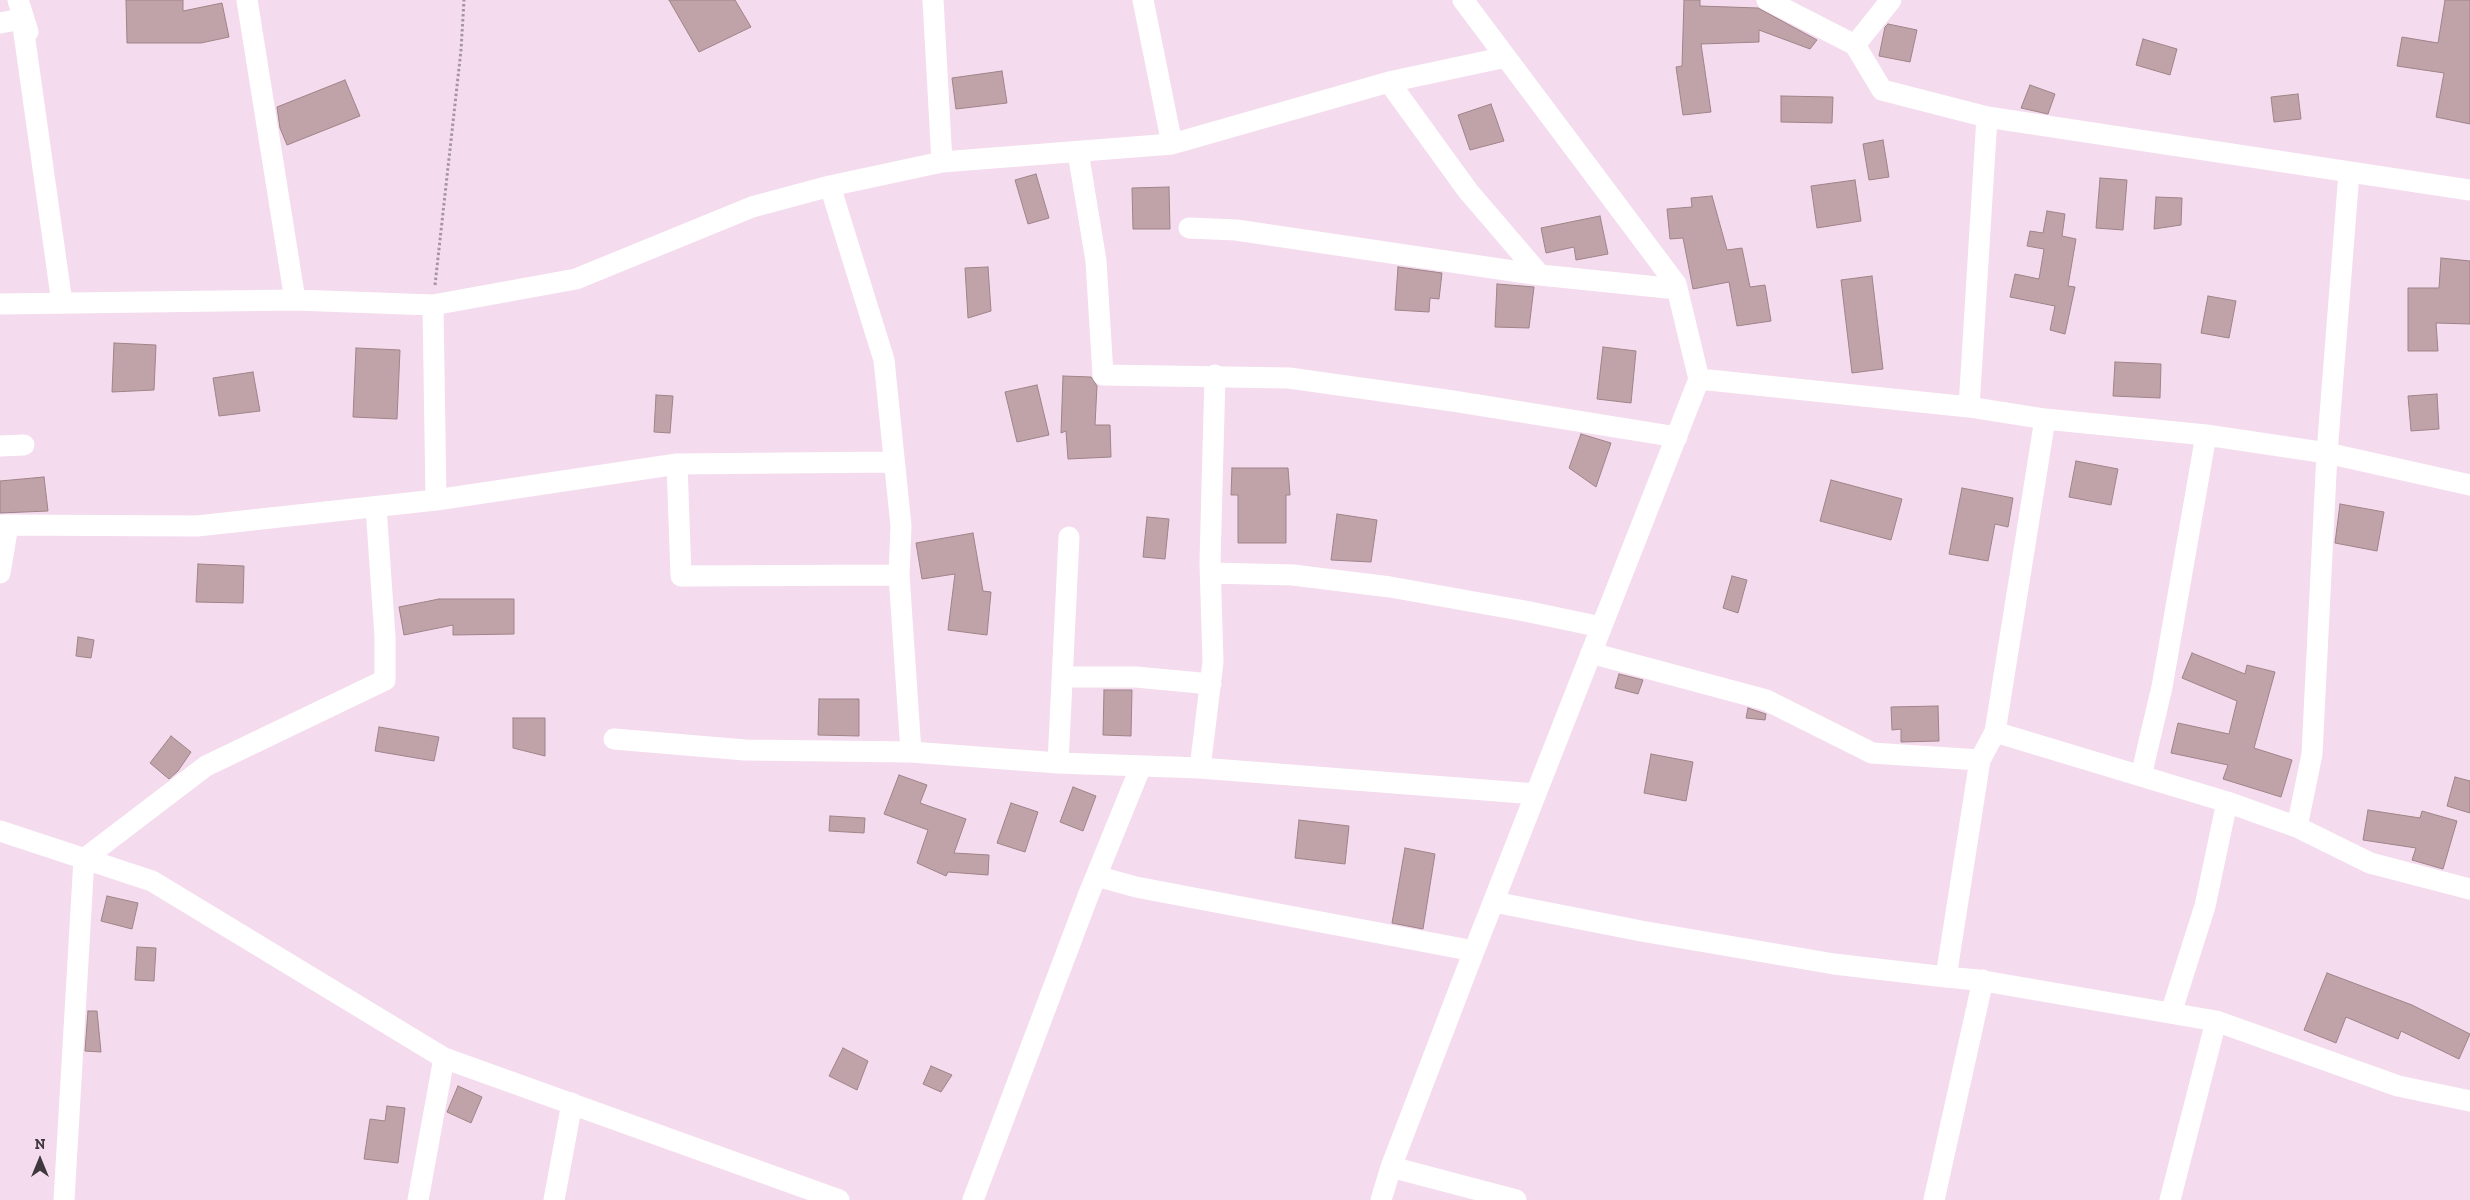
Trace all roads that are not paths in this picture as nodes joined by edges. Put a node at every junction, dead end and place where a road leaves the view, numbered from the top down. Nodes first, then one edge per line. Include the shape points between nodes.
1 (247, 0) edge
2 (933, 0) edge
3 (1143, 0) edge
4 (1463, 0) edge
5 (1767, 0) edge
6 (1891, 0) edge
7 (20, 10) edge
8 (0, 23) edge
9 (1855, 45) junction
10 (1506, 57) junction
11 (1389, 82) junction
12 (1987, 117) junction
13 (1172, 144) junction
14 (1078, 152) junction
15 (942, 162) junction
16 (2349, 173) junction
17 (830, 186) junction
18 (2470, 190) edge
19 (1189, 228) dead end
20 (1540, 275) junction
21 (1677, 289) junction
22 (295, 300) junction
23 (62, 303) junction
24 (0, 304) edge
25 (433, 305) junction
26 (1215, 376) junction
27 (1699, 379) junction
28 (1970, 407) junction
29 (2045, 419) junction
30 (2206, 435) junction
31 (1677, 436) junction
32 (24, 445) dead end
33 (0, 446) edge
34 (2328, 453) junction
35 (894, 462) junction
36 (677, 464) junction
37 (2470, 485) edge
38 (436, 500) junction
39 (376, 507) junction
40 (4, 525) edge
41 (1069, 537) dead end
42 (0, 573) edge
43 (1210, 573) junction
44 (899, 575) junction
45 (1601, 627) junction
46 (1591, 653) junction
47 (1062, 678) junction
48 (1210, 684) junction
49 (1995, 732) junction
50 (614, 738) dead end
51 (911, 752) junction
52 (1980, 760) junction
53 (1058, 763) junction
54 (1141, 766) junction
55 (1200, 768) junction
56 (2141, 776) junction
57 (1536, 794) junction
58 (2227, 802) junction
59 (2297, 827) junction
60 (0, 831) edge
61 (84, 859) junction
62 (1096, 876) junction
63 (2470, 889) edge
64 (1494, 902) junction
65 (1474, 951) junction
66 (1946, 977) junction
67 (1983, 980) junction
68 (2171, 1013) junction
69 (2216, 1020) junction
70 (444, 1058) junction
71 (2470, 1101) edge
72 (572, 1103) junction
73 (1391, 1166) junction
74 (64, 1200) edge
75 (418, 1200) edge
76 (554, 1200) edge
77 (839, 1200) edge
78 (973, 1200) edge
79 (1381, 1200) edge
80 (1516, 1200) edge
81 (1934, 1200) edge
82 (2170, 1200) edge

1 - 22 street
2 - 15 street
3 - 13 street
4 - 10 street
5 - 9 street
6 - 9 street
7 - 8 street
7 - 23 street
9 - 12 street via 1882,90
10 - 11 street
10 - 21 street
11 - 13 street
11 - 20 street via 1468,191
12 - 16 street
12 - 28 street
13 - 14 street
14 - 15 street
14 - 26 street via 1096,261 1103,374
15 - 17 street
16 - 18 street
16 - 34 street
17 - 25 street via 752,206 576,279
17 - 35 street via 884,360
19 - 20 street via 1236,230
20 - 21 street
21 - 27 street
22 - 23 street
22 - 25 street
23 - 24 street
25 - 38 street
26 - 31 street via 1289,378
26 - 43 street
27 - 28 street
27 - 31 street
28 - 29 street
29 - 30 street
29 - 49 street
30 - 34 street
30 - 56 street via 2162,686
31 - 45 street
32 - 33 street
34 - 37 street
34 - 59 street via 2312,754
35 - 36 street
35 - 44 street via 901,526
36 - 38 street
36 - 44 street via 681,576
38 - 39 street
39 - 40 street via 197,526
39 - 61 street via 385,680 206,766
40 - 42 street
41 - 47 street
43 - 45 street via 1293,575 1390,587
43 - 48 street via 1213,662
44 - 51 street
45 - 46 street
46 - 52 street via 1766,700 1872,753
46 - 57 street
47 - 48 street via 1136,678
47 - 53 street
48 - 55 street
49 - 52 street
49 - 56 street
50 - 51 street via 745,750
51 - 53 street
52 - 66 street
53 - 54 street
54 - 55 street
54 - 62 street
55 - 57 street
56 - 58 street
57 - 64 street
58 - 59 street
58 - 68 street via 2205,906
59 - 63 street via 2370,863
60 - 61 street
61 - 70 street via 152,881
61 - 74 street
62 - 65 street via 1136,888
62 - 78 street
64 - 65 street
64 - 66 street via 1815,960
65 - 73 street
66 - 67 street
67 - 68 street
67 - 81 street
68 - 69 street
69 - 71 street via 2398,1086
69 - 82 street
70 - 72 street
70 - 75 street
72 - 76 street
72 - 77 street
73 - 79 street
73 - 80 street

